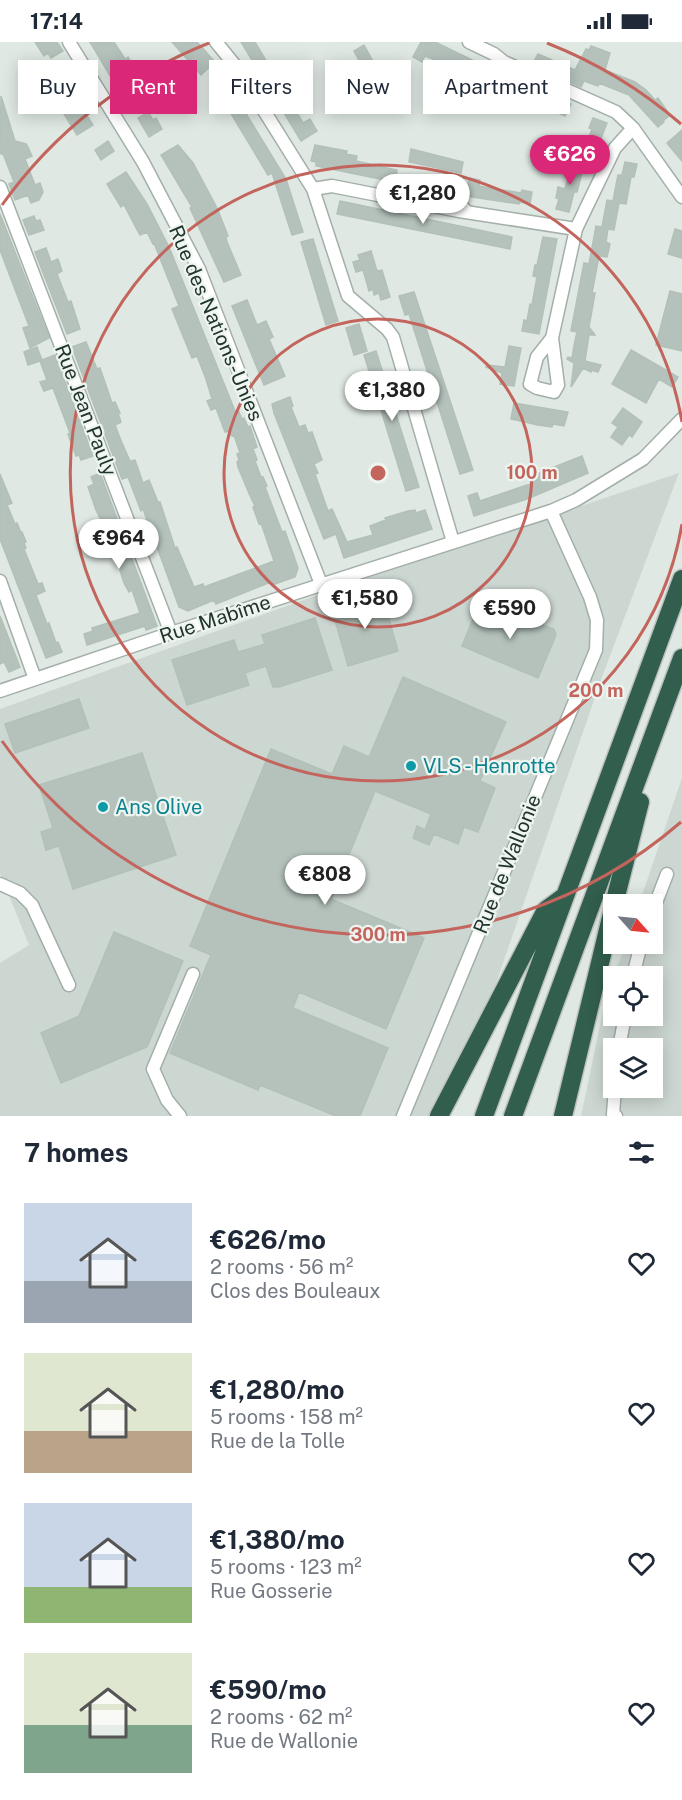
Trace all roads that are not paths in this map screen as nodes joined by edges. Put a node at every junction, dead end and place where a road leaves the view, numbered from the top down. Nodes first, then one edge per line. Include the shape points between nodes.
1 (69, 42) edge
2 (216, 42) edge
3 (469, 42) edge
4 (633, 128) junction
5 (0, 187) edge
6 (312, 189) junction
7 (682, 197) edge
8 (576, 229) junction
9 (552, 338) dead end
10 (682, 418) edge
11 (551, 511) junction
12 (453, 542) junction
13 (682, 579) edge
14 (0, 581) edge
15 (321, 585) junction
16 (171, 633) junction
17 (682, 658) edge
18 (35, 680) junction
19 (682, 683) edge
20 (0, 691) edge
21 (667, 874) dead end
22 (0, 884) edge
23 (617, 894) edge
24 (659, 894) edge
25 (565, 896) junction
26 (603, 951) edge
27 (193, 974) dead end
28 (69, 985) dead end
29 (614, 1098) edge
30 (180, 1116) edge
31 (403, 1116) edge
32 (439, 1116) edge
33 (484, 1116) edge
34 (513, 1116) edge
35 (563, 1116) edge
36 (616, 1116) edge

1 - 15 street, Rue des Nations-Unies via 143,162 199,269
2 - 6 street via 238,69
3 - 4 street via 504,62 616,112
4 - 7 street
4 - 8 street via 615,148
5 - 16 street, Rue Jean Pauly
6 - 8 street via 332,186
6 - 12 street via 348,296 393,337
8 - 9 street
10 - 11 street, Rue Mabîme via 643,459
11 - 12 street, Rue Mabîme
11 - 31 street, Rue de Wallonie via 590,597 597,621 596,650
12 - 15 street, Rue Mabîme
13 - 25 highway
14 - 18 street
15 - 16 street, Rue Mabîme
16 - 18 street, Rue Mabîme
17 - 34 highway
18 - 20 street, Rue Mabîme
19 - 23 highway via 640,804
21 - 24 street
22 - 28 street via 20,893 32,905
25 - 32 highway via 546,910
25 - 33 highway
26 - 35 highway
27 - 30 street via 153,1069 167,1100
29 - 36 street

